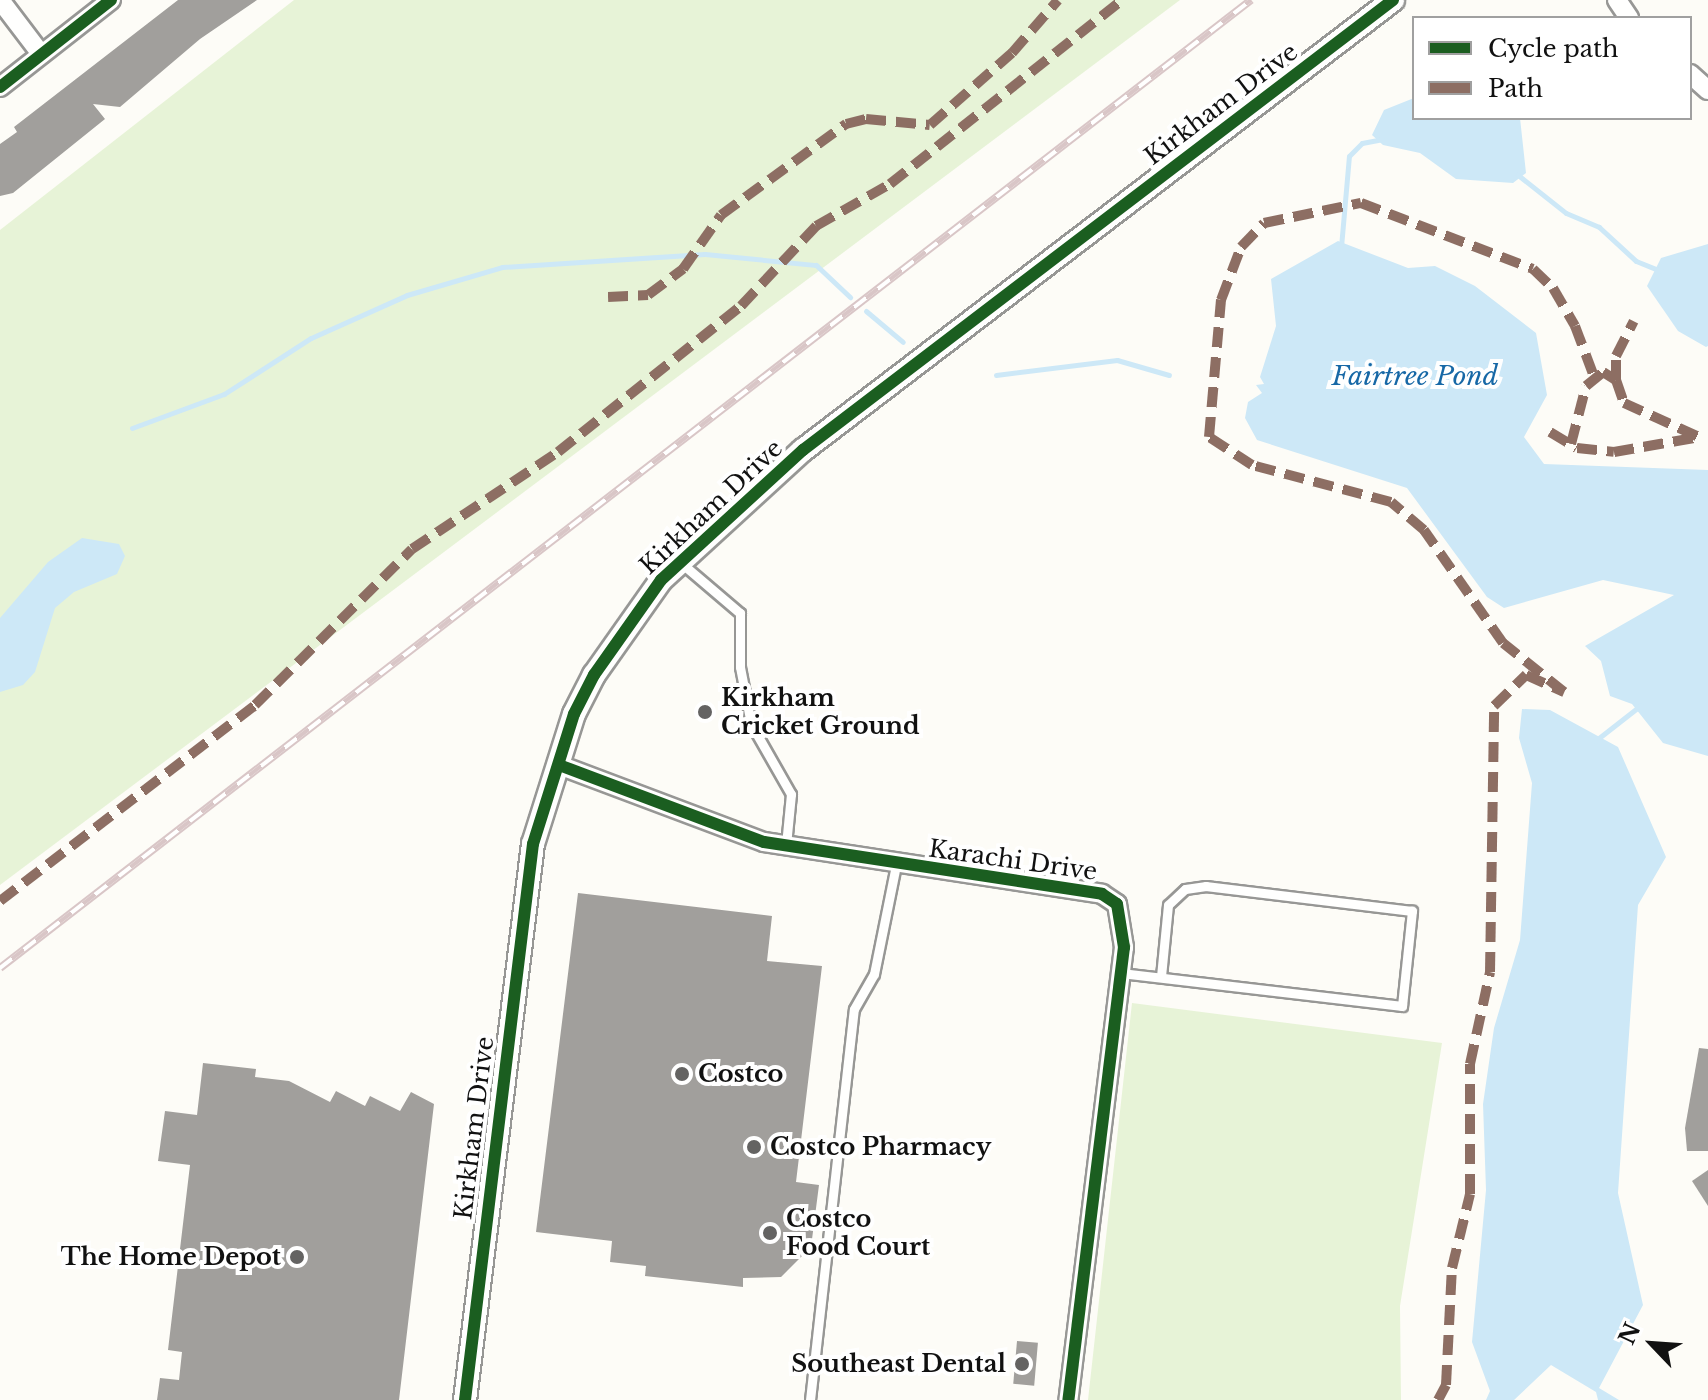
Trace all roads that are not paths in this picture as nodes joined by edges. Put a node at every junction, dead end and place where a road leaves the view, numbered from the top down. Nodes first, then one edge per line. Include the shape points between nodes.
1 (0, 0) edge
2 (111, 0) edge
3 (1393, 0) edge
4 (41, 54) junction
5 (1692, 76) edge
6 (0, 87) edge
7 (1708, 90) edge
8 (680, 562) junction
9 (559, 765) junction
10 (786, 847) junction
11 (896, 865) junction
12 (1121, 973) junction
13 (1161, 977) junction
14 (465, 1400) edge
15 (810, 1400) edge
16 (1068, 1400) edge

1 - 4 street
2 - 4 street
3 - 8 street, Kirkham Drive via 803,450
4 - 6 street
5 - 7 street
8 - 9 street, Kirkham Drive via 594,675 574,714
8 - 10 lane via 740,613 740,667 751,724 791,794
9 - 10 street, Karachi Drive
9 - 14 street, Kirkham Drive via 533,844
10 - 11 street, Karachi Drive
11 - 12 street, Karachi Drive via 1102,894 1117,904
11 - 15 lane via 874,974 854,1009
12 - 13 lane
12 - 16 street, Karachi Drive
13 - 13 lane via 1402,1006 1412,911 1206,886 1185,889 1168,905

